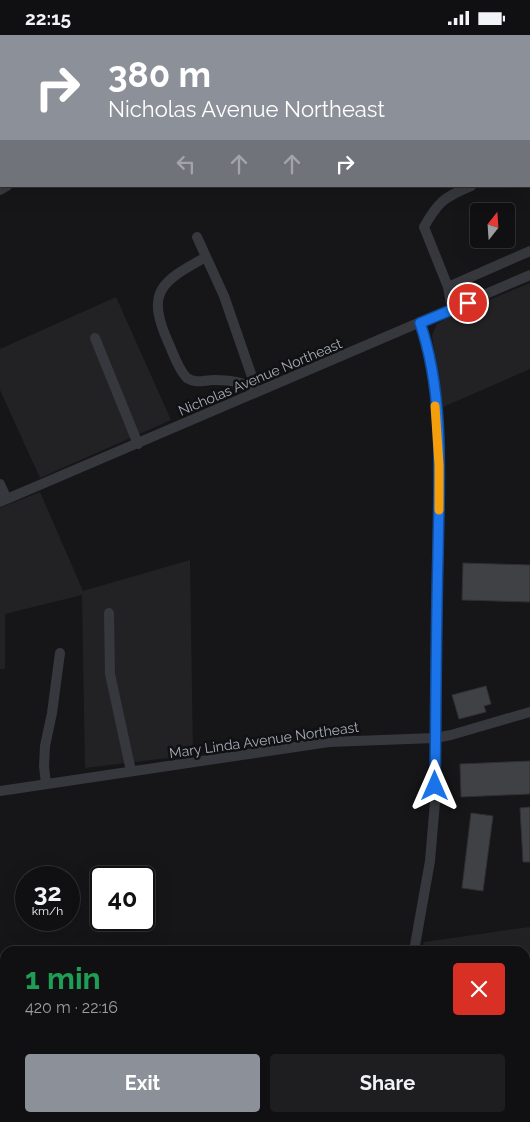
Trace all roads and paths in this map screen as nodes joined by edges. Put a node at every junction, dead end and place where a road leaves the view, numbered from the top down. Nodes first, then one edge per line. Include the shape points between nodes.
1 (469, 187) edge
2 (197, 237) dead end
3 (530, 251) edge
4 (206, 257) junction
5 (530, 275) edge
6 (448, 287) junction
7 (452, 309) junction
8 (420, 323) junction
9 (95, 338) dead end
10 (257, 391) junction
11 (138, 444) junction
12 (0, 484) edge
13 (3, 501) edge
14 (109, 613) dead end
15 (60, 653) dead end
16 (530, 712) edge
17 (435, 738) junction
18 (131, 771) junction
19 (46, 784) junction
20 (0, 791) edge
21 (415, 946) edge

1 - 6 street via 452,194 434,208 424,227
2 - 4 street
3 - 6 street
4 - 10 street via 224,296
4 - 10 street via 171,279 161,290 158,310 164,332 184,375 192,381 222,380 248,385
5 - 7 street, Nicholas Avenue Northeast
6 - 7 street
7 - 8 street, Nicholas Avenue Northeast
8 - 10 street, Nicholas Avenue Northeast
8 - 17 street via 434,389 439,465
9 - 11 street
10 - 11 street, Nicholas Avenue Northeast
11 - 13 street, Nicholas Avenue Northeast
12 - 13 street
14 - 18 street via 110,674
15 - 19 street via 45,745
16 - 17 street, Mary Linda Avenue Northeast
17 - 18 street, Mary Linda Avenue Northeast via 329,742
17 - 21 street via 434,832
18 - 19 street, Mary Linda Avenue Northeast
19 - 20 street, Mary Linda Avenue Northeast

